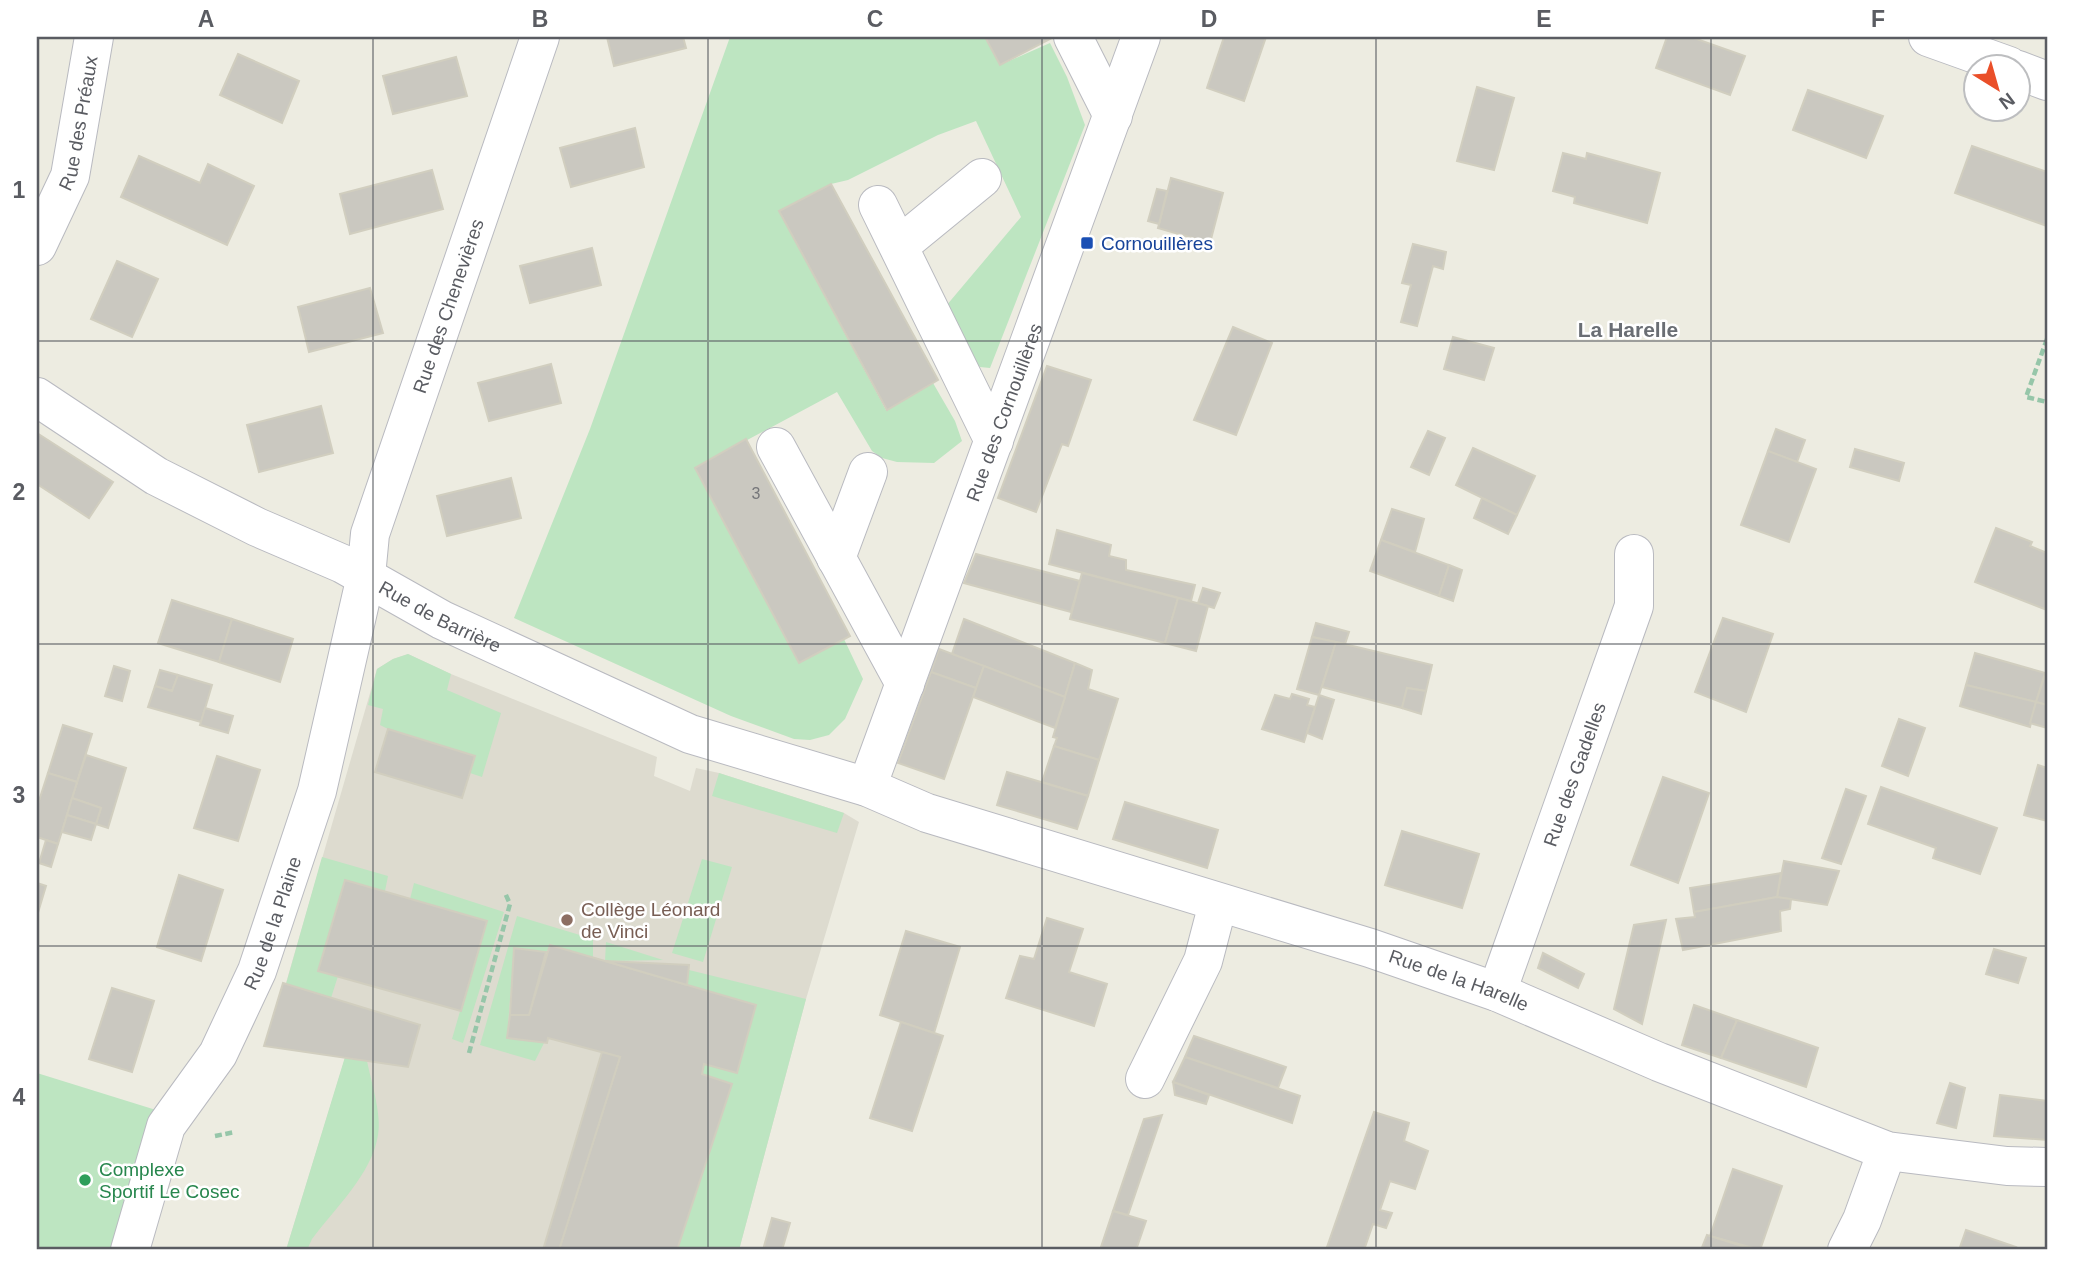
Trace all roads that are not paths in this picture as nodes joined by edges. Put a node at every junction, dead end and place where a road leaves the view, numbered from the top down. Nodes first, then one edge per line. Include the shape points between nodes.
1 (94, 37) edge
2 (540, 37) edge
3 (1073, 37) edge
4 (1141, 37) edge
5 (1928, 37) edge
6 (1970, 52) edge
7 (1113, 116) junction
8 (982, 178) dead end
9 (878, 205) dead end
10 (37, 246) edge
11 (899, 246) junction
12 (37, 397) edge
13 (995, 441) junction
14 (776, 447) dead end
15 (868, 472) dead end
16 (1634, 554) dead end
17 (836, 558) junction
18 (366, 576) junction
19 (905, 684) junction
20 (867, 787) junction
21 (1220, 903) junction
22 (1497, 992) junction
23 (1145, 1079) dead end
24 (1887, 1151) junction
25 (2047, 1167) edge
26 (130, 1250) edge
27 (1847, 1250) edge

1 - 10 street, Rue des Préaux via 70,176
2 - 18 street, Rue des Chenevières via 370,534
3 - 7 street
4 - 7 street, Rue des Cornouillères
5 - 6 street
7 - 13 street, Rue des Cornouillères
8 - 11 street
9 - 11 street
11 - 13 street
12 - 18 street, Rue de Barrière via 156,476
13 - 19 street, Rue des Cornouillères
14 - 17 street
15 - 17 street
16 - 22 street, Rue des Gadelles via 1633,606
17 - 19 street
18 - 20 street, Rue de Barrière via 442,620 690,734
18 - 26 street, Rue de la Plaine via 317,791 257,971 218,1055 166,1126
19 - 20 street, Rue des Cornouillères
20 - 21 street, Rue de la Harelle via 927,813
21 - 22 street, Rue de la Harelle
21 - 23 street via 1203,961
22 - 24 street, Rue de la Harelle via 1659,1062
24 - 25 street, Rue de la Harelle
24 - 27 street

